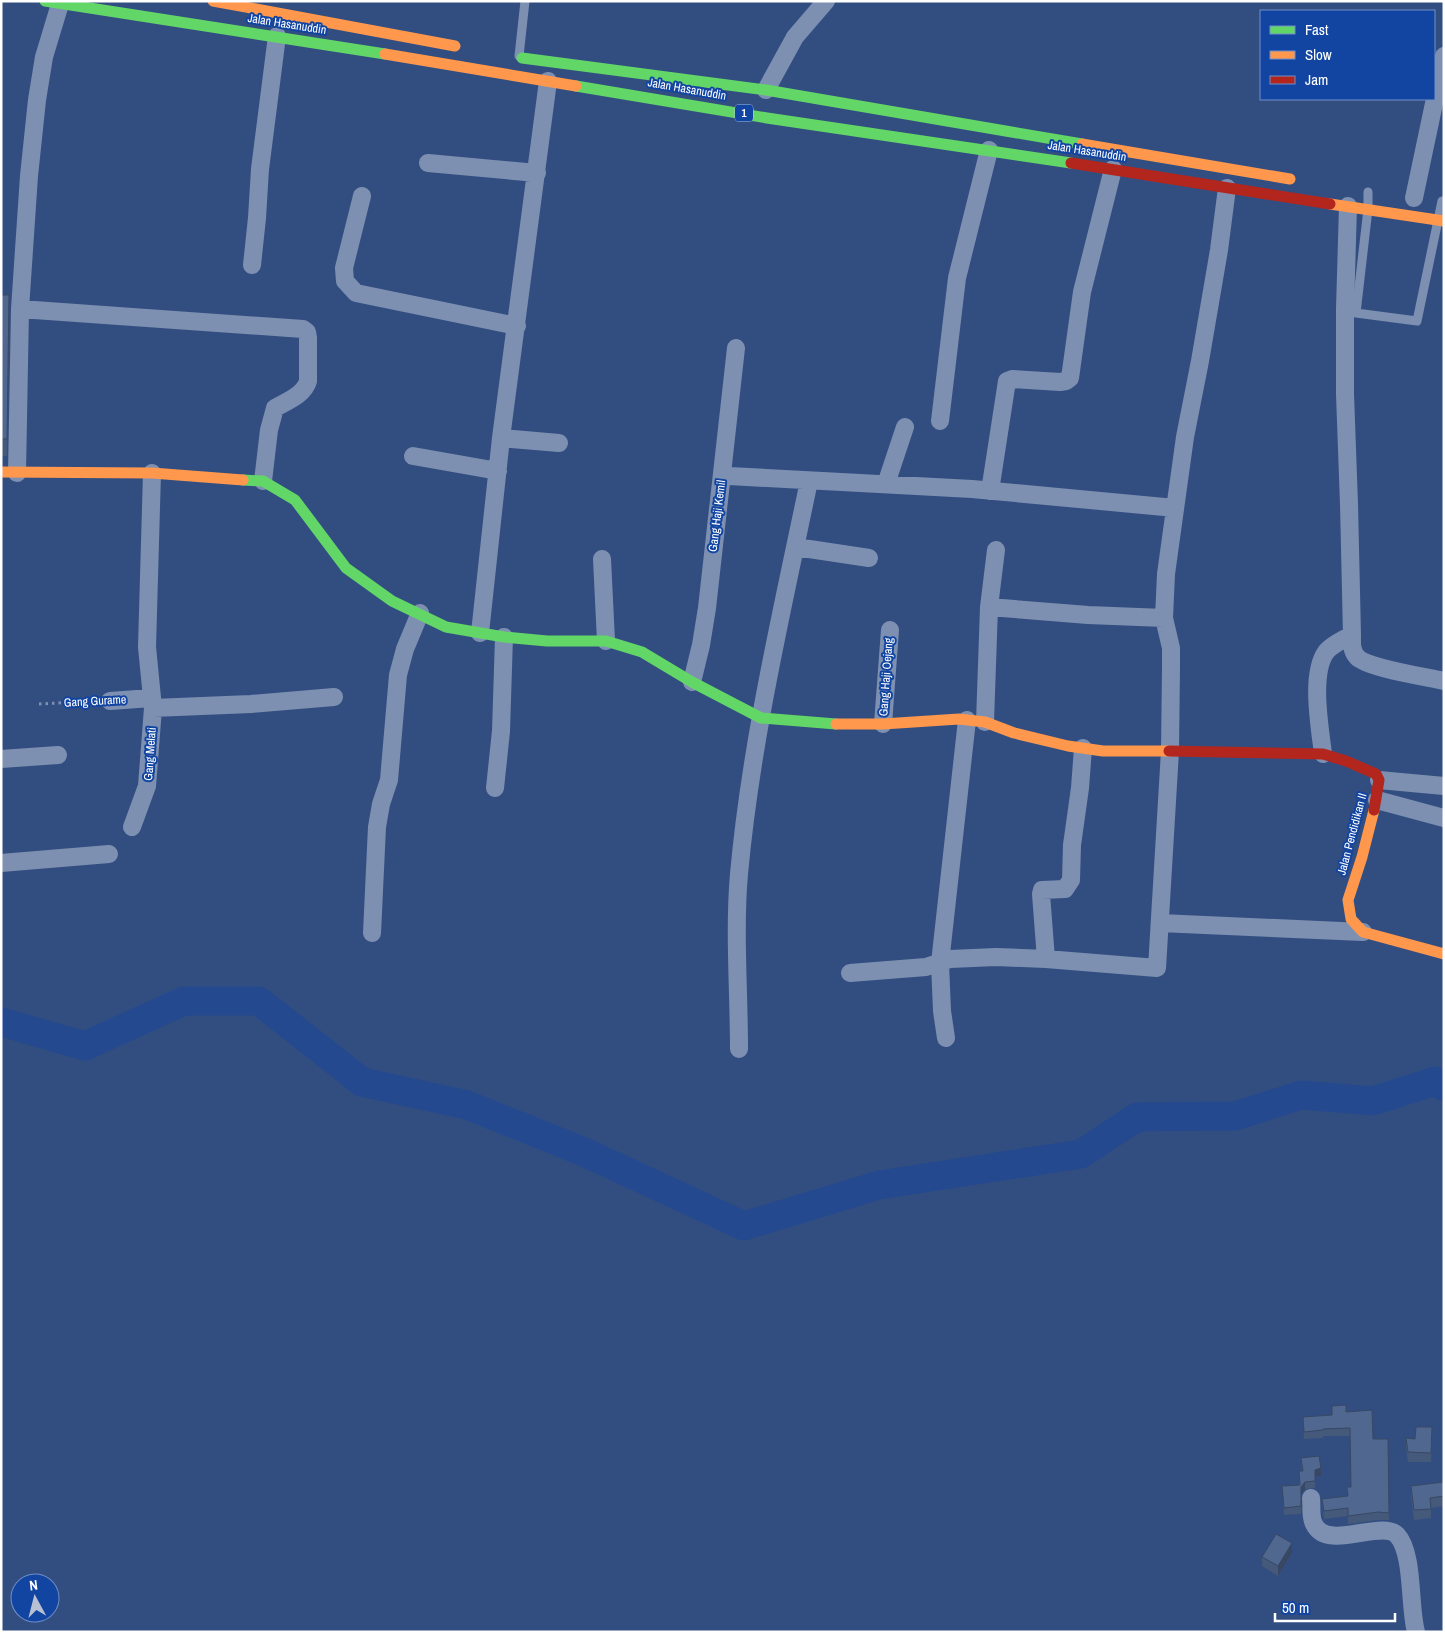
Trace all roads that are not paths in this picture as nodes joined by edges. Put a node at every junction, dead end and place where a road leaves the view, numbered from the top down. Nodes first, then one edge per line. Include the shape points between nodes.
1 (214, 1) edge
2 (525, 1) edge
3 (826, 1) edge
4 (53, 2) edge
5 (277, 36) junction
6 (462, 47) dead end
7 (1444, 56) edge
8 (514, 57) joint
9 (548, 81) junction
10 (766, 90) junction
11 (989, 150) junction
12 (428, 163) dead end
13 (1113, 168) junction
14 (537, 173) junction
15 (1300, 181) dead end
16 (1227, 188) junction
17 (1368, 192) dead end
18 (362, 196) dead end
19 (1427, 199) edge
20 (1348, 206) junction
21 (1368, 209) junction
22 (1441, 220) edge
23 (252, 265) dead end
24 (20, 309) junction
25 (516, 326) junction
26 (736, 348) dead end
27 (940, 421) dead end
28 (905, 427) dead end
29 (502, 438) junction
30 (559, 443) dead end
31 (412, 456) dead end
32 (498, 471) junction
33 (9, 472) edge
34 (152, 473) junction
35 (722, 474) junction
36 (263, 481) junction
37 (809, 481) junction
38 (886, 484) junction
39 (990, 491) junction
40 (1175, 508) junction
41 (796, 547) junction
42 (996, 550) dead end
43 (869, 558) dead end
44 (602, 559) dead end
45 (989, 607) junction
46 (420, 613) junction
47 (1164, 618) junction
48 (890, 630) dead end
49 (480, 633) junction
50 (1352, 635) junction
51 (504, 637) junction
52 (606, 641) junction
53 (1444, 680) edge
54 (692, 682) junction
55 (334, 697) dead end
56 (110, 701) road end
57 (152, 703) junction
58 (761, 718) junction
59 (967, 720) junction
60 (985, 722) junction
61 (883, 724) junction
62 (1083, 748) junction
63 (1170, 750) junction
64 (1323, 754) junction
65 (58, 755) dead end
66 (1, 759) edge
67 (1379, 780) junction
68 (1444, 786) edge
69 (495, 788) dead end
70 (1377, 800) junction
71 (1444, 818) edge
72 (132, 827) dead end
73 (110, 854) dead end
74 (1, 863) edge
75 (1160, 923) junction
76 (1363, 932) junction
77 (372, 933) dead end
78 (1444, 954) edge
79 (1046, 959) junction
80 (940, 963) junction
81 (850, 973) dead end
82 (946, 1038) dead end
83 (740, 1049) dead end
84 (1312, 1498) dead end
85 (1416, 1632) edge

1 - 6 main road, Jalan Hasanuddin
2 - 8 lane
3 - 10 street via 795,37
4 - 5 main road, Jalan Hasanuddin / 1
4 - 24 street via 28,176
5 - 9 main road, Jalan Hasanuddin / 1
5 - 23 street
7 - 19 street
8 - 10 main road, Jalan Hasanuddin / 1
9 - 11 main road, Jalan Hasanuddin / 1 via 767,118
9 - 14 street
10 - 15 main road, Jalan Hasanuddin / 1
11 - 13 main road, Jalan Hasanuddin / 1
11 - 27 street via 957,278
12 - 14 street
13 - 16 main road, Jalan Hasanuddin / 1
13 - 39 street via 1082,292 1070,378 1066,382 1007,381
14 - 25 street
16 - 20 main road, Jalan Hasanuddin / 1
16 - 40 street
17 - 21 lane
18 - 25 street via 344,268 345,281 356,294
19 - 22 lane
20 - 21 main road, Jalan Hasanuddin / 1
20 - 50 street via 1345,394
21 - 22 main road, Jalan Hasanuddin / 1
21 - 22 lane via 1356,313 1417,321
24 - 33 street
24 - 36 street via 303,329 308,338 308,381 299,394 275,408
25 - 29 street
26 - 35 street, Gang Haji Kemil
28 - 38 street
29 - 30 street
29 - 32 street
31 - 32 street
32 - 49 street
33 - 34 main road
34 - 36 main road
34 - 57 street, Gang Melati via 147,647
35 - 37 street
35 - 54 street, Gang Haji Kemil via 701,645
36 - 46 main road via 295,500 346,568 392,601
37 - 38 street
37 - 41 street
38 - 39 street
39 - 40 street
40 - 47 street
41 - 43 street
41 - 58 street
42 - 45 street
44 - 52 street
45 - 47 street
45 - 60 street
46 - 49 main road via 446,627
46 - 77 street via 398,675 389,780 377,827
47 - 63 street via 1171,648
48 - 61 street, Gang Haji Oejang
49 - 51 main road
50 - 53 street via 1352,651 1358,659
50 - 64 street via 1326,651 1319,668 1317,699
51 - 52 main road via 547,642
51 - 69 street via 501,731
52 - 54 main road via 642,652
54 - 58 main road
55 - 57 street, Gang Gurame via 251,704
56 - 57 street, Gang Gurame
57 - 72 street, Gang Melati via 147,786
58 - 61 main road, Jalan Pendidikan II via 823,724
58 - 83 street via 739,875
59 - 60 main road, Jalan Pendidikan II
59 - 61 main road, Jalan Pendidikan II
59 - 80 street
60 - 62 main road, Jalan Pendidikan II via 1014,733
62 - 63 main road, Jalan Pendidikan II via 1103,751
62 - 79 street via 1071,880 1065,889 1046,889 1041,894
63 - 64 main road, Jalan Pendidikan II
63 - 75 street
64 - 67 main road, Jalan Pendidikan II via 1367,769
65 - 66 street
67 - 68 street
67 - 70 main road, Jalan Pendidikan II
70 - 71 street
70 - 76 main road, Jalan Pendidikan II via 1348,900 1351,919
73 - 74 street
75 - 76 street
75 - 79 street via 1157,968
76 - 78 main road
79 - 80 street via 996,957 950,959
80 - 81 street
80 - 82 street
84 - 85 street via 1314,1524 1327,1535 1380,1531 1396,1534 1405,1551

